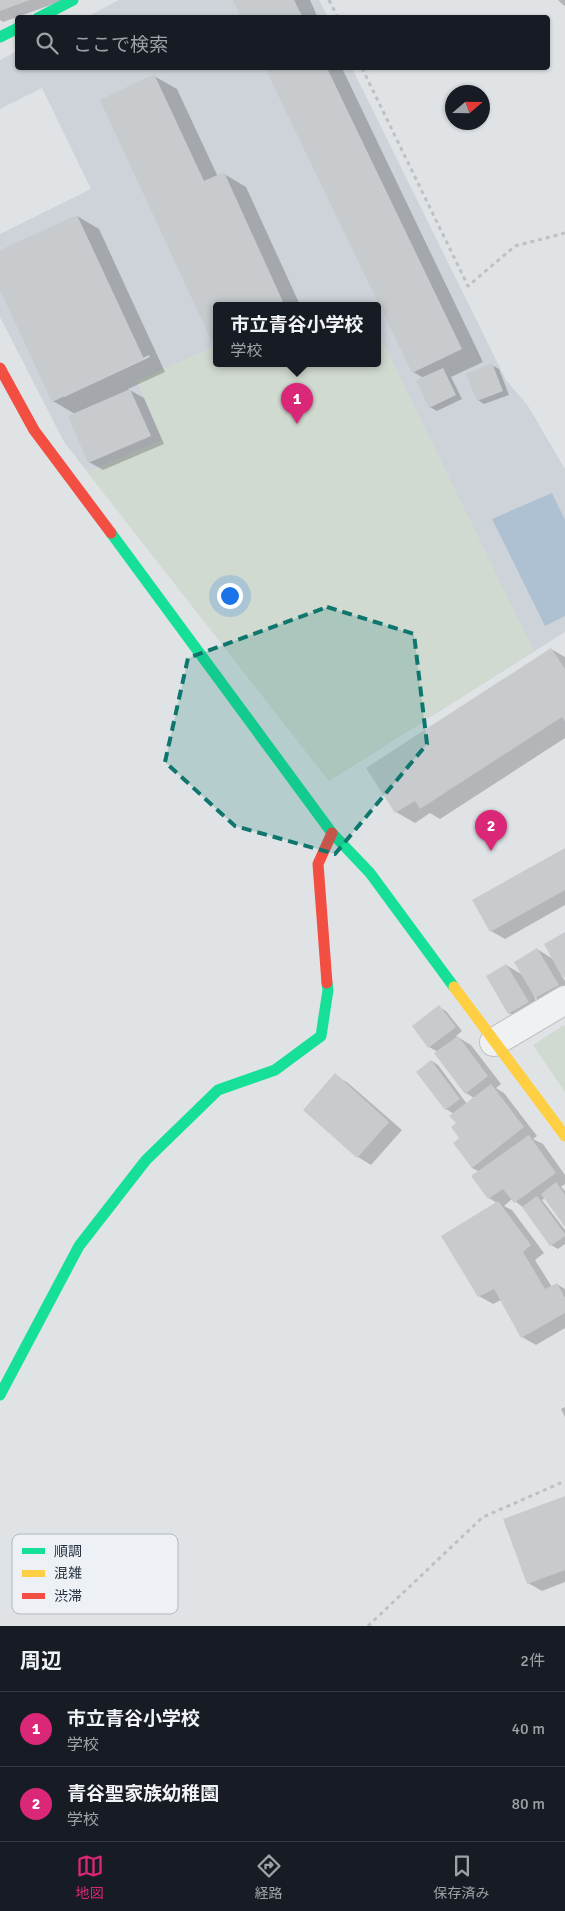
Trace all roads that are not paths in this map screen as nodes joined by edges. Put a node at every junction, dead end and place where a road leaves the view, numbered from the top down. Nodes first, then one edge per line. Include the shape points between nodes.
1 (73, 0) edge
2 (44, 15) edge
3 (15, 29) edge
4 (0, 36) edge
5 (0, 368) edge
6 (332, 832) junction
7 (565, 1000) edge
8 (494, 1042) junction
9 (565, 1136) edge
10 (0, 1395) edge

1 - 2 street
3 - 4 street
5 - 6 street via 34,430
6 - 8 street via 370,873
6 - 10 street via 318,864 328,990 321,1036 275,1070 218,1090 146,1160 79,1246
7 - 8 street
8 - 9 street

